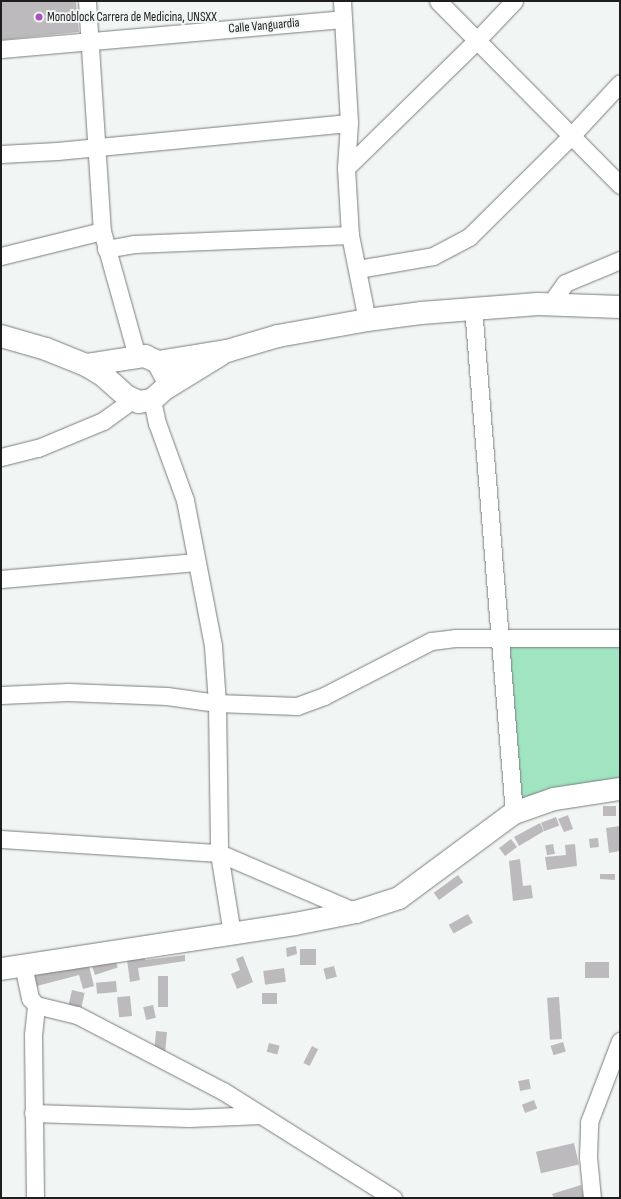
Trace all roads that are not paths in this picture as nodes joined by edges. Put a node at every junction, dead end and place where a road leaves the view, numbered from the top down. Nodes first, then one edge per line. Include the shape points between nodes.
1 (87, 1) edge
2 (342, 1) edge
3 (438, 1) edge
4 (514, 1) edge
5 (343, 19) junction
6 (89, 40) junction
7 (478, 40) junction
8 (1, 48) edge
9 (620, 83) edge
10 (349, 123) junction
11 (571, 136) junction
12 (95, 146) junction
13 (1, 154) edge
14 (346, 168) junction
15 (620, 185) edge
16 (102, 231) junction
17 (350, 235) junction
18 (106, 249) junction
19 (1, 256) edge
20 (620, 260) edge
21 (358, 269) junction
22 (550, 304) junction
23 (473, 307) junction
24 (620, 307) edge
25 (367, 320) junction
26 (1, 336) edge
27 (227, 351) junction
28 (134, 357) junction
29 (158, 362) junction
30 (86, 365) junction
31 (142, 395) junction
32 (1, 457) edge
33 (196, 562) junction
34 (1, 580) edge
35 (498, 637) junction
36 (620, 638) edge
37 (1, 695) edge
38 (217, 703) junction
39 (620, 789) edge
40 (514, 813) junction
41 (1, 839) edge
42 (219, 853) junction
43 (356, 912) junction
44 (232, 934) junction
45 (23, 965) junction
46 (1, 969) edge
47 (36, 1005) junction
48 (620, 1041) edge
49 (34, 1113) junction
50 (261, 1115) junction
51 (35, 1198) edge
52 (393, 1198) edge
53 (592, 1198) edge

1 - 6 street
2 - 5 street
3 - 7 street
4 - 7 street
5 - 6 street, Calle Vanguardia
5 - 10 street
6 - 8 street, Calle Vanguardia
6 - 12 street
7 - 11 street
7 - 14 street
9 - 11 street
10 - 12 street
10 - 14 street
11 - 15 street
11 - 21 street via 469,237 433,256
12 - 13 street
12 - 16 street
14 - 17 street
16 - 18 street
16 - 19 street
17 - 18 street via 134,244
17 - 21 street
18 - 28 street
20 - 22 street via 565,283
21 - 25 street
22 - 23 street
22 - 24 street
23 - 25 street
23 - 35 street
25 - 27 street via 278,336
26 - 30 street via 46,349
27 - 29 street
27 - 31 street
28 - 29 street via 145,356
28 - 30 street
28 - 31 street via 122,367 119,379
29 - 31 street via 164,370 166,380
30 - 31 street
31 - 32 street via 103,421 38,448
31 - 33 street via 156,423 184,500
33 - 34 street
33 - 38 street via 212,646
35 - 36 street
35 - 38 street via 431,641 324,696 297,706
35 - 40 street
37 - 38 street via 68,692 167,696
38 - 42 street
39 - 40 street via 554,800
40 - 43 street via 399,898
41 - 42 street
42 - 43 street
42 - 44 street
43 - 44 street
44 - 45 street
45 - 46 street
45 - 47 street via 28,993
47 - 49 street via 33,1035
47 - 50 street via 77,1015 223,1091
48 - 53 street via 589,1122 588,1157
49 - 50 street via 188,1118
49 - 51 street
50 - 52 street

